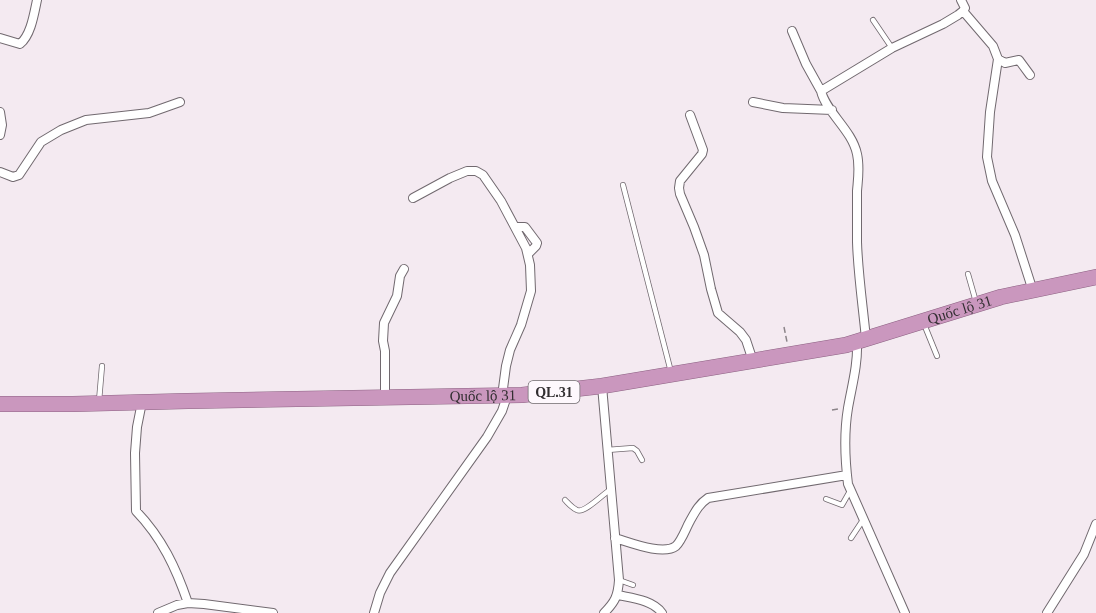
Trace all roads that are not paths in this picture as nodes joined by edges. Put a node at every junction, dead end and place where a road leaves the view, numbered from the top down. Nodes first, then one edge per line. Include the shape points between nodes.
1 (37, 0) edge
2 (961, 0) edge
3 (963, 11) junction
4 (873, 20) dead end
5 (792, 31) dead end
6 (0, 38) edge
7 (892, 48) junction
8 (998, 59) junction
9 (1030, 75) dead end
10 (821, 91) junction
11 (180, 102) dead end
12 (753, 102) dead end
13 (832, 111) junction
14 (0, 112) edge
15 (690, 115) dead end
16 (0, 135) edge
17 (0, 172) edge
18 (623, 185) dead end
19 (413, 198) dead end
20 (404, 269) dead end
21 (968, 274) dead end
22 (1096, 277) edge
23 (1033, 291) junction
24 (977, 305) junction
25 (923, 322) junction
26 (861, 340) junction
27 (937, 356) dead end
28 (753, 361) junction
29 (102, 366) dead end
30 (671, 375) junction
31 (602, 386) junction
32 (505, 396) junction
33 (385, 398) junction
34 (142, 402) junction
35 (0, 404) edge
36 (99, 404) junction
37 (608, 450) junction
38 (642, 459) dead end
39 (847, 475) junction
40 (611, 489) junction
41 (850, 491) junction
42 (826, 499) dead end
43 (565, 500) dead end
44 (863, 520) junction
45 (1096, 524) edge
46 (615, 538) junction
47 (851, 538) dead end
48 (619, 580) junction
49 (633, 585) dead end
50 (618, 595) junction
51 (183, 607) edge
52 (158, 613) edge
53 (273, 613) edge
54 (374, 613) edge
55 (604, 613) edge
56 (662, 613) edge
57 (905, 613) edge
58 (1047, 613) edge

1 - 6 street via 22,42
2 - 3 street
3 - 7 street
3 - 8 street via 993,46
4 - 7 lane
5 - 10 street
7 - 10 street
8 - 9 street via 1005,63 1019,60
8 - 23 street via 987,157 992,181
10 - 13 street
11 - 17 street via 149,113 86,120 41,142 19,175
12 - 13 street
13 - 26 street via 853,141 859,168
14 - 16 street
15 - 28 street via 703,150 680,181 680,194 704,255 718,313 746,340
18 - 30 lane
19 - 32 street via 459,174 476,171 490,185 528,254 531,291 506,366
20 - 33 street via 384,323
21 - 24 lane
22 - 23 highway, Quốc lộ 31 / QL.31
23 - 24 highway, Quốc lộ 31 / QL.31
24 - 25 highway, Quốc lộ 31 / QL.31
25 - 26 highway, Quốc lộ 31 / QL.31
25 - 27 lane
26 - 28 highway, Quốc lộ 31 / QL.31
26 - 39 street via 848,408
28 - 30 highway, Quốc lộ 31 / QL.31
29 - 36 lane
30 - 31 highway, Quốc lộ 31 / QL.31
31 - 32 highway, Quốc lộ 31 / QL.31
31 - 37 street
32 - 33 highway, Quốc lộ 31 / QL.31
32 - 54 street via 502,411 487,437 390,573
33 - 34 highway, Quốc lộ 31 / QL.31
34 - 36 highway, Quốc lộ 31 / QL.31
34 - 51 street via 135,453 136,511 161,540 183,588
35 - 36 highway, Quốc lộ 31 / QL.31
37 - 38 lane via 633,448
37 - 40 street
39 - 41 street
39 - 46 street via 708,498 670,549 658,550
40 - 43 lane via 581,511
40 - 46 street
41 - 42 lane via 842,505
41 - 44 street
44 - 47 lane
44 - 57 street
45 - 58 street via 1084,554
46 - 48 street
48 - 49 lane
48 - 50 street
50 - 55 street
50 - 56 street via 645,601
51 - 52 street
51 - 53 street via 204,604

